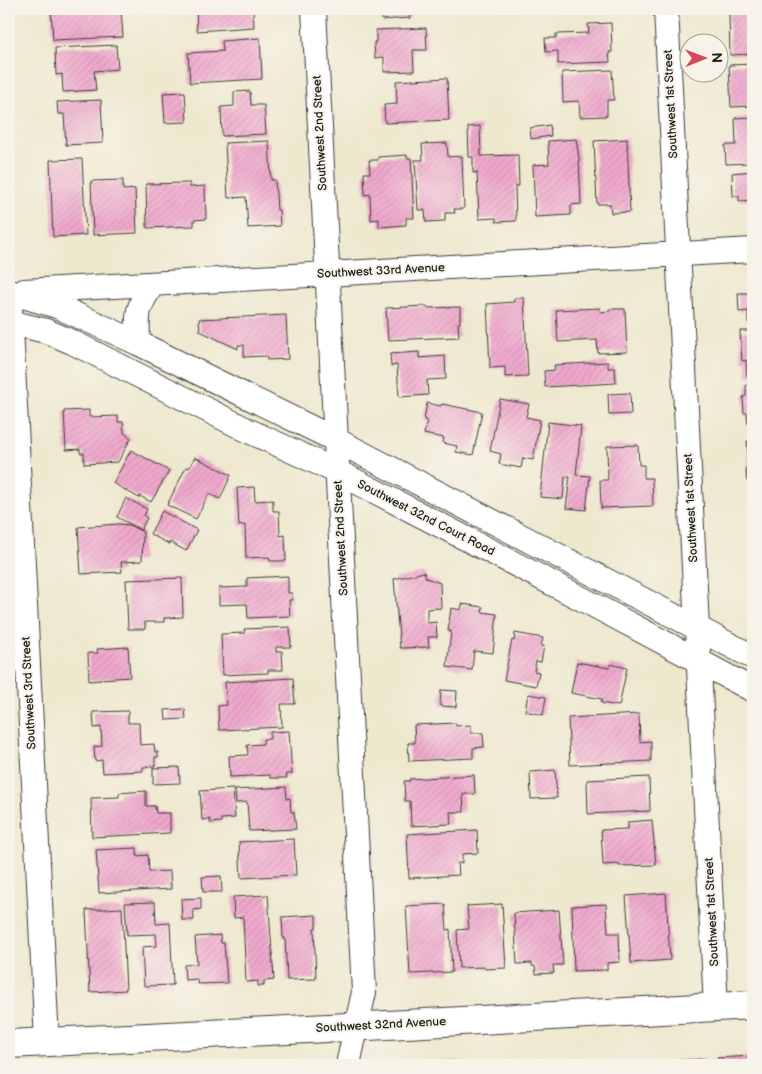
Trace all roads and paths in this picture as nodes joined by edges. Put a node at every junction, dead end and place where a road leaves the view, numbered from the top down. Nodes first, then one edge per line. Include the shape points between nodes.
1 (314, 9) edge
2 (666, 9) edge
3 (753, 250) edge
4 (678, 254) junction
5 (327, 275) junction
6 (9, 284) edge
7 (154, 284) junction
8 (9, 292) edge
9 (10, 322) edge
10 (138, 343) junction
11 (336, 440) junction
12 (338, 472) junction
13 (698, 628) junction
14 (753, 657) edge
15 (699, 662) junction
16 (753, 690) edge
17 (753, 1005) edge
18 (716, 1007) junction
19 (356, 1026) junction
20 (47, 1042) junction
21 (9, 1044) edge
22 (349, 1065) edge

1 - 5 street, Southwest 2nd Street
2 - 4 street, Southwest 1st Street
3 - 4 street, Southwest 33rd Avenue
4 - 5 street, Southwest 33rd Avenue
4 - 13 street, Southwest 1st Street
5 - 7 street, Southwest 33rd Avenue
5 - 11 street, Southwest 2nd Street
6 - 8 street, Southwest 3rd Street
7 - 8 street, Southwest 33rd Avenue
7 - 10 street via 139,308
8 - 9 street, Southwest 3rd Street
8 - 10 street via 57,306
9 - 12 street, Southwest 32nd Court Road via 72,342
9 - 20 street, Southwest 3rd Street
10 - 11 street
11 - 12 street, Southwest 2nd Street
11 - 13 street
12 - 15 street, Southwest 32nd Court Road
12 - 19 street, Southwest 2nd Street via 364,992
13 - 14 street
13 - 15 street, Southwest 1st Street
15 - 16 street, Southwest 32nd Court Road
15 - 18 street, Southwest 1st Street
17 - 18 street, Southwest 32nd Avenue
18 - 19 street, Southwest 32nd Avenue
19 - 20 street, Southwest 32nd Avenue
19 - 22 street, Southwest 2nd Street
20 - 21 street, Southwest 32nd Avenue

